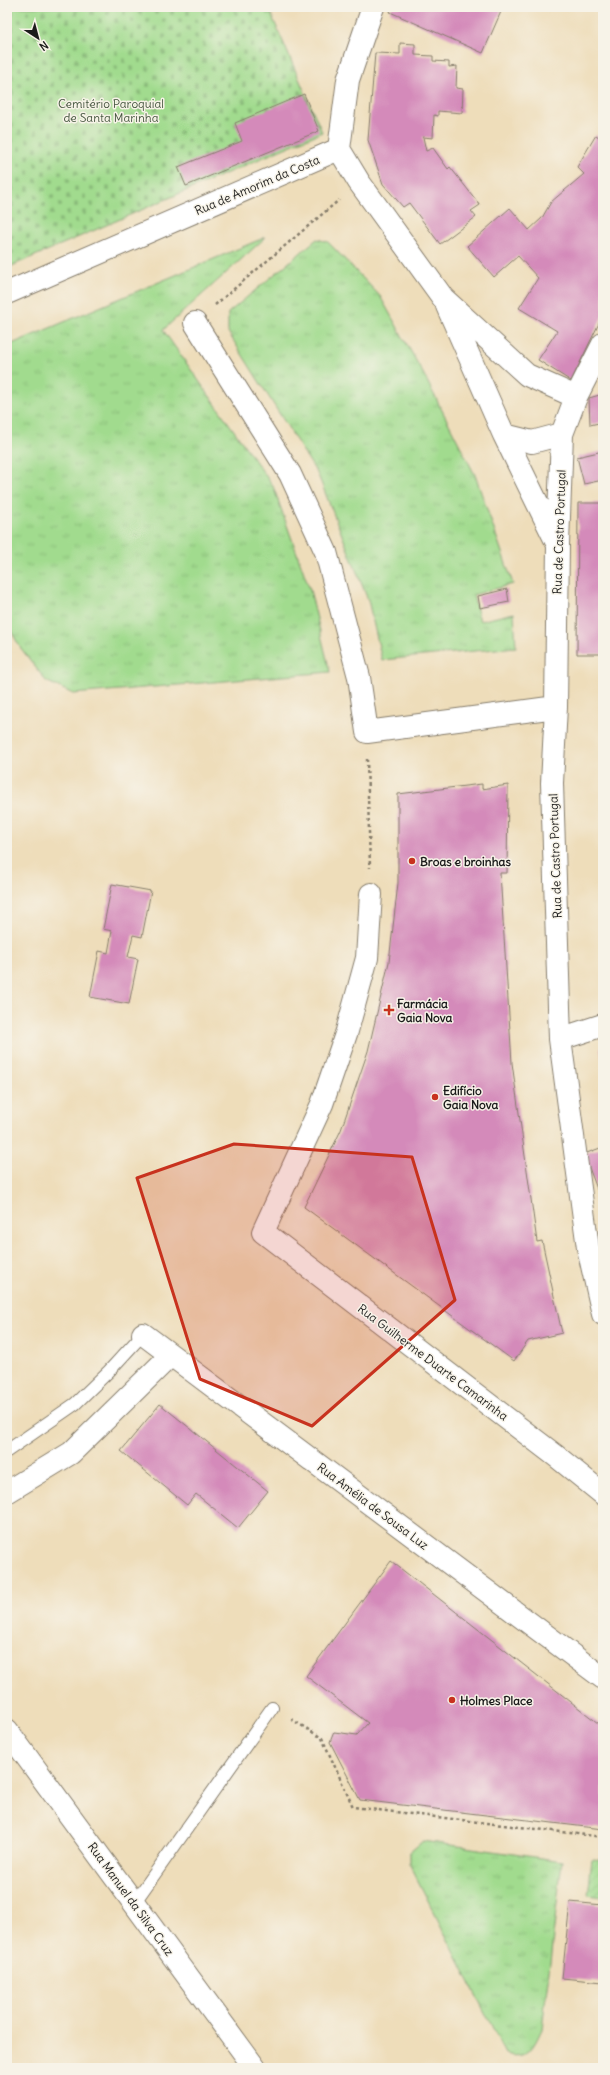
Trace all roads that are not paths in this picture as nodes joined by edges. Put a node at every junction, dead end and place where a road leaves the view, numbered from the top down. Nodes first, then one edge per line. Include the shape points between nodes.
1 (373, 7) edge
2 (339, 149) junction
3 (7, 293) edge
4 (443, 298) junction
5 (195, 323) road end
6 (603, 344) edge
7 (576, 397) junction
8 (562, 434) junction
9 (504, 435) junction
10 (558, 544) junction
11 (556, 706) junction
12 (371, 894) road end
13 (603, 1024) edge
14 (560, 1039) junction
15 (603, 1314) edge
16 (143, 1334) joint
17 (171, 1355) junction
18 (7, 1451) edge
19 (7, 1492) edge
20 (603, 1494) edge
21 (603, 1678) edge
22 (272, 1708) road end
23 (7, 1730) edge
24 (134, 1904) junction
25 (255, 2068) edge

1 - 2 street via 348,80
2 - 3 street, Rua de Amorim da Costa
2 - 4 street via 359,182
4 - 7 street via 527,375
4 - 9 street
5 - 11 street via 290,474 326,552 359,677 367,732
6 - 7 street, Rua de Castro Portugal
7 - 8 street, Rua de Castro Portugal
8 - 9 street via 532,442
8 - 10 street, Rua de Castro Portugal
9 - 10 street
10 - 11 street, Rua de Castro Portugal
11 - 14 street, Rua de Castro Portugal via 552,784
12 - 20 street, Rua Guilherme Duarte Camarinha via 367,958 346,1030 322,1104 263,1232
13 - 14 street
14 - 15 street, Rua de Castro Portugal via 588,1248
16 - 17 street, Rua Amélia de Sousa Luz
16 - 18 lane via 75,1404
17 - 19 street via 71,1453
17 - 21 street, Rua Amélia de Sousa Luz
22 - 24 lane
23 - 24 street, Rua Manuel da Silva Cruz
24 - 25 street, Rua Manuel da Silva Cruz

